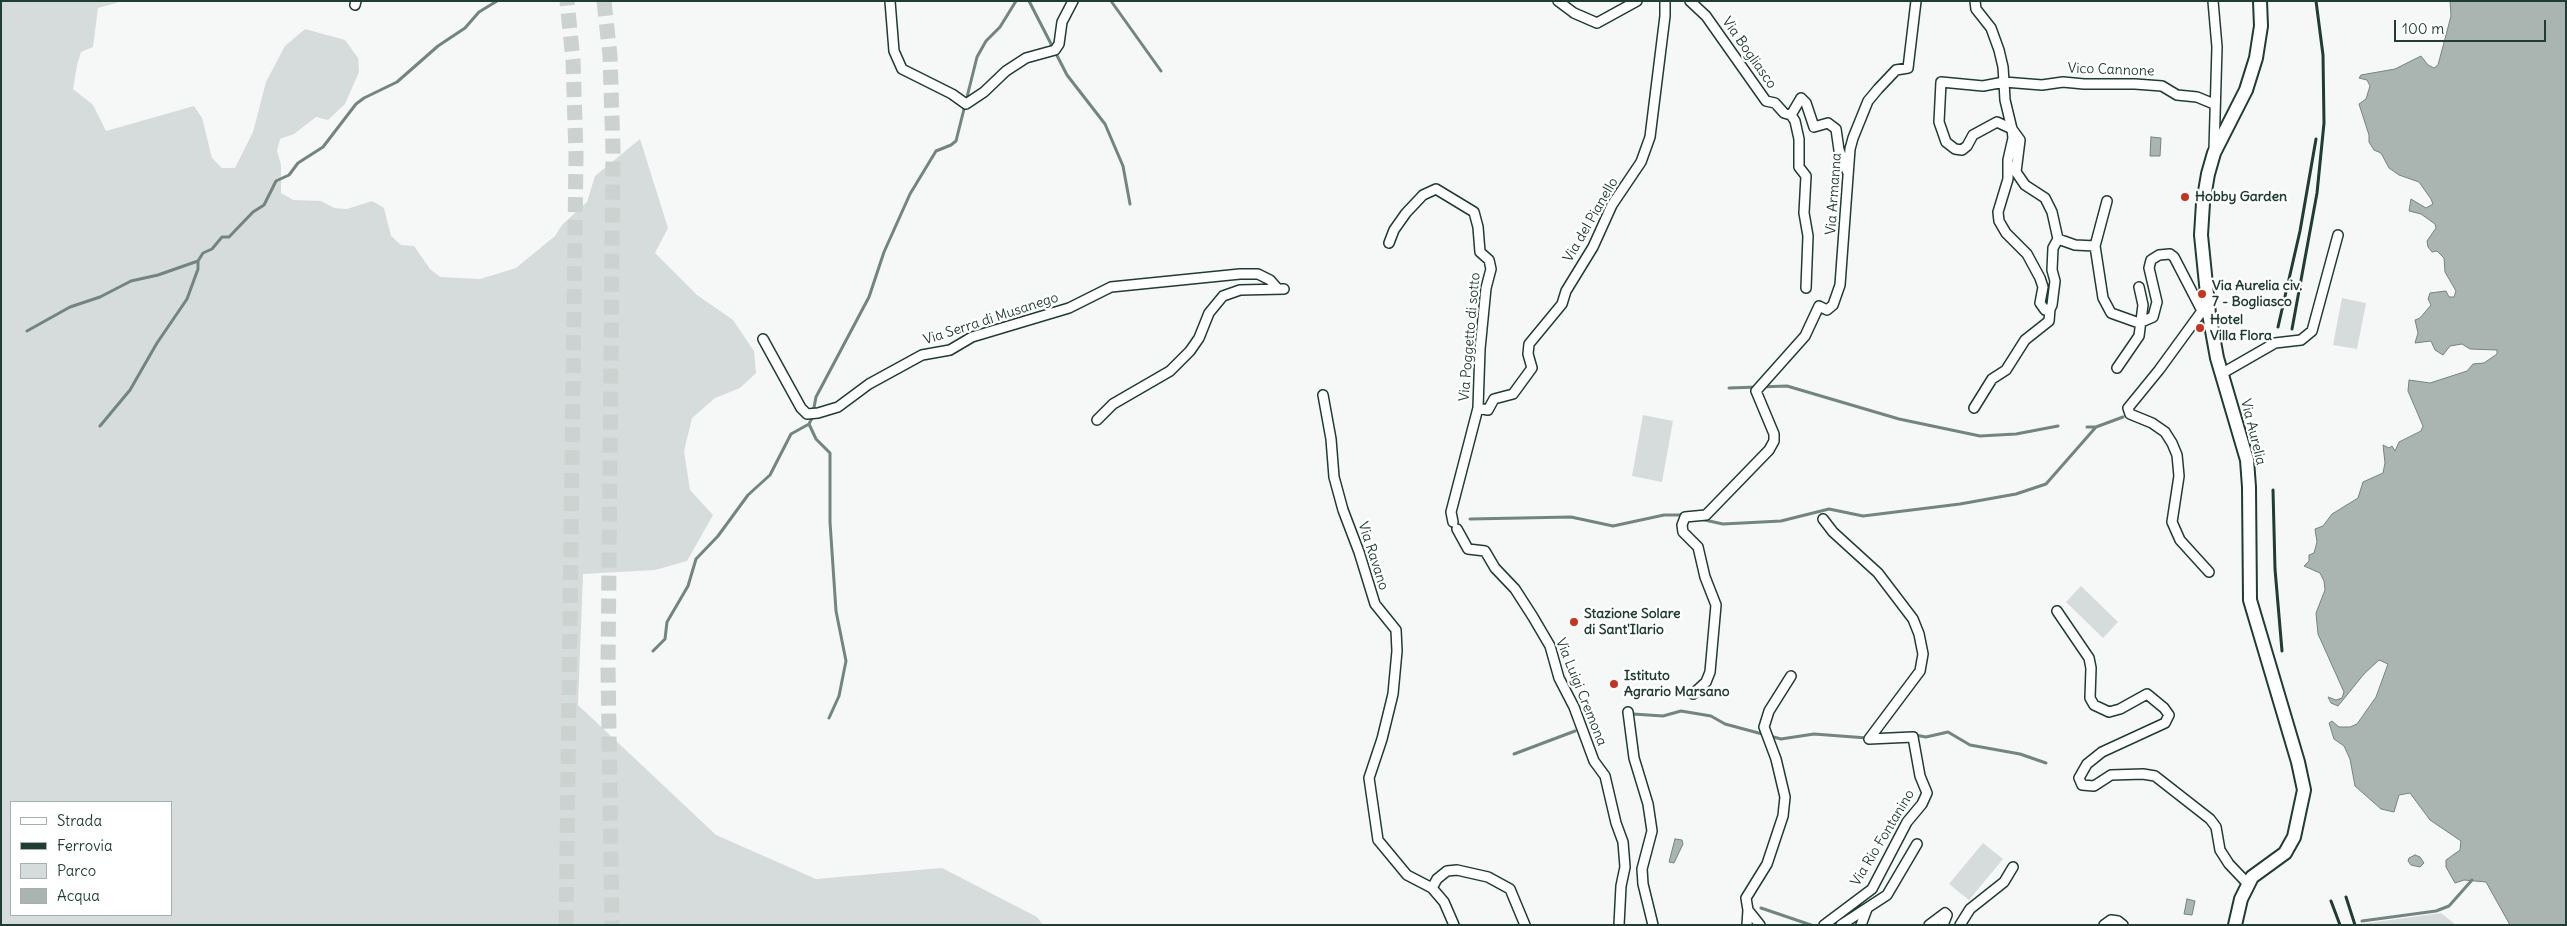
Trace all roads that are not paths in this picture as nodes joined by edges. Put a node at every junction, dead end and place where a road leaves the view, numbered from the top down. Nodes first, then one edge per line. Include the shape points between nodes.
1 (890, 1) edge
2 (1073, 1) edge
3 (1558, 1) edge
4 (1637, 1) edge
5 (1665, 1) edge
6 (1690, 1) edge
7 (1916, 1) edge
8 (1975, 1) edge
9 (2213, 1) edge
10 (2260, 1) edge
11 (2004, 82) junction
12 (2214, 104) junction
13 (1792, 114) junction
14 (2012, 129) junction
15 (2214, 153) junction
16 (1848, 174) junction
17 (2107, 201) dead end
18 (2338, 235) dead end
19 (2058, 238) junction
20 (1389, 243) dead end
21 (2095, 246) junction
22 (1806, 288) dead end
23 (2139, 288) dead end
24 (2050, 309) junction
25 (2205, 312) junction
26 (2139, 323) junction
27 (763, 339) dead end
28 (2118, 368) dead end
29 (2221, 374) junction
30 (1323, 395) dead end
31 (1478, 408) junction
32 (1974, 408) dead end
33 (1096, 420) dead end
34 (1451, 512) joint
35 (1823, 519) dead end
36 (2209, 572) dead end
37 (2057, 611) dead end
38 (1791, 676) dead end
39 (1693, 694) dead end
40 (1628, 712) dead end
41 (1917, 844) dead end
42 (2013, 868) dead end
43 (2248, 884) junction
44 (1432, 888) junction
45 (1868, 909) junction
46 (1748, 910) junction
47 (1453, 921) edge
48 (1460, 925) edge
49 (1525, 925) edge
50 (1619, 925) edge
51 (1653, 925) edge
52 (1747, 925) edge
53 (1760, 925) edge
54 (1824, 925) edge
55 (1841, 925) edge
56 (1861, 925) edge
57 (1928, 925) edge
58 (1943, 925) edge
59 (1960, 925) edge
60 (2104, 925) edge
61 (2123, 925) edge
62 (2235, 925) edge

1 - 2 street via 894,51 902,69 966,104 1026,58 1055,50 1062,22
3 - 4 street via 1574,13 1597,23
5 - 31 street, Via del Pianello via 1650,137 1641,162 1612,205 1594,247 1566,291 1562,304 1529,344 1532,368 1513,394 1494,399 1488,410
6 - 13 street, Via Bogliasco via 1706,16 1766,101 1775,102 1784,113
7 - 16 street, Via Armanna via 1908,68 1896,70 1868,101 1853,138
8 - 11 street via 1976,9 1991,28 1999,50
9 - 12 street via 2217,47
10 - 15 main road, Via Aurelia via 2261,26 2256,58 2246,90
11 - 12 street, Vico Cannone via 2162,86 2177,95 2197,97
11 - 14 street
11 - 14 street via 1983,86 1941,82 1938,122 1946,142 1962,150 1973,135 1997,122
12 - 15 street
13 - 16 street via 1801,98 1806,103 1814,127 1828,123 1836,129 1839,150
13 - 22 street via 1799,139 1799,167 1806,176
14 - 19 street via 2020,140 2016,165 2018,178 2050,205
14 - 24 street via 2008,179 1998,212 1999,221 2027,254 2043,286 2041,307
15 - 25 main road, Via Aurelia via 2204,193 2202,227
16 - 39 street, Via Armanna via 1840,285 1833,305 1827,310 1819,306 1806,336 1756,391 1774,440 1769,450 1706,515 1685,516 1682,525 1683,532 1698,547 1716,605 1710,672 1706,682
17 - 21 street
18 - 29 street via 2312,331 2301,340 2275,343
19 - 21 street via 2076,245
19 - 24 street via 2052,248 2055,281
20 - 31 street, Via Poggetto di sotto via 1406,213 1423,195 1436,189 1474,212 1480,252 1490,260 1491,269 1480,348
21 - 26 street via 2103,298 2111,313
23 - 26 street via 2143,305
24 - 32 street via 2049,321 2025,340 2006,370 1992,379
25 - 26 street via 2174,257 2159,255 2151,260 2149,268 2157,302 2153,317
25 - 29 main road, Via Aurelia
25 - 36 street via 2128,408 2130,414 2165,432 2172,443 2179,476 2172,522 2180,540
26 - 28 street via 2139,336
27 - 33 street, Via Serra di Musanego via 801,408 807,414 818,413 838,407 869,384 922,356 950,350 972,337 1069,308 1111,287 1258,274 1280,290 1240,290 1223,296 1209,313 1190,351 1170,371 1113,404
29 - 43 main road, Via Aurelia via 2247,460 2248,579 2255,624 2304,790 2294,837 2285,853 2259,870
30 - 44 street, Via Ravano via 1334,477 1343,510 1360,552 1375,604 1396,630 1393,694 1369,778 1378,840 1407,875
31 - 34 street, Via Poggetto di sotto
34 - 50 street, Via Luigi Cremona via 1468,549 1485,551 1495,568 1516,589 1550,646 1559,678 1574,707 1594,761 1605,776 1623,842 1625,868
35 - 54 street, Via Rio Fontanino via 1878,573 1913,619 1919,634 1923,654 1920,671 1869,739 1913,737 1920,776 1927,793 1907,822 1872,889
37 - 43 street via 2089,658 2090,698 2094,705 2109,712 2147,694 2169,715 2165,723 2102,752 2087,764 2079,778 2082,785 2094,786 2111,776 2156,776 2210,819 2216,828 2220,850
38 - 46 street via 1769,711 1764,727 1782,779 1785,797 1783,816 1767,864 1746,898
40 - 51 street via 1634,758 1648,804 1652,831 1642,869
41 - 45 street via 1887,895
42 - 59 street via 2004,882 1970,909
43 - 62 main road, Via Aurelia
44 - 47 street
44 - 49 street via 1447,871 1488,877 1510,889
45 - 55 street
45 - 56 street
46 - 52 street
46 - 53 street
47 - 48 street
57 - 58 street via 1945,912
60 - 61 street via 2111,920 2118,920

